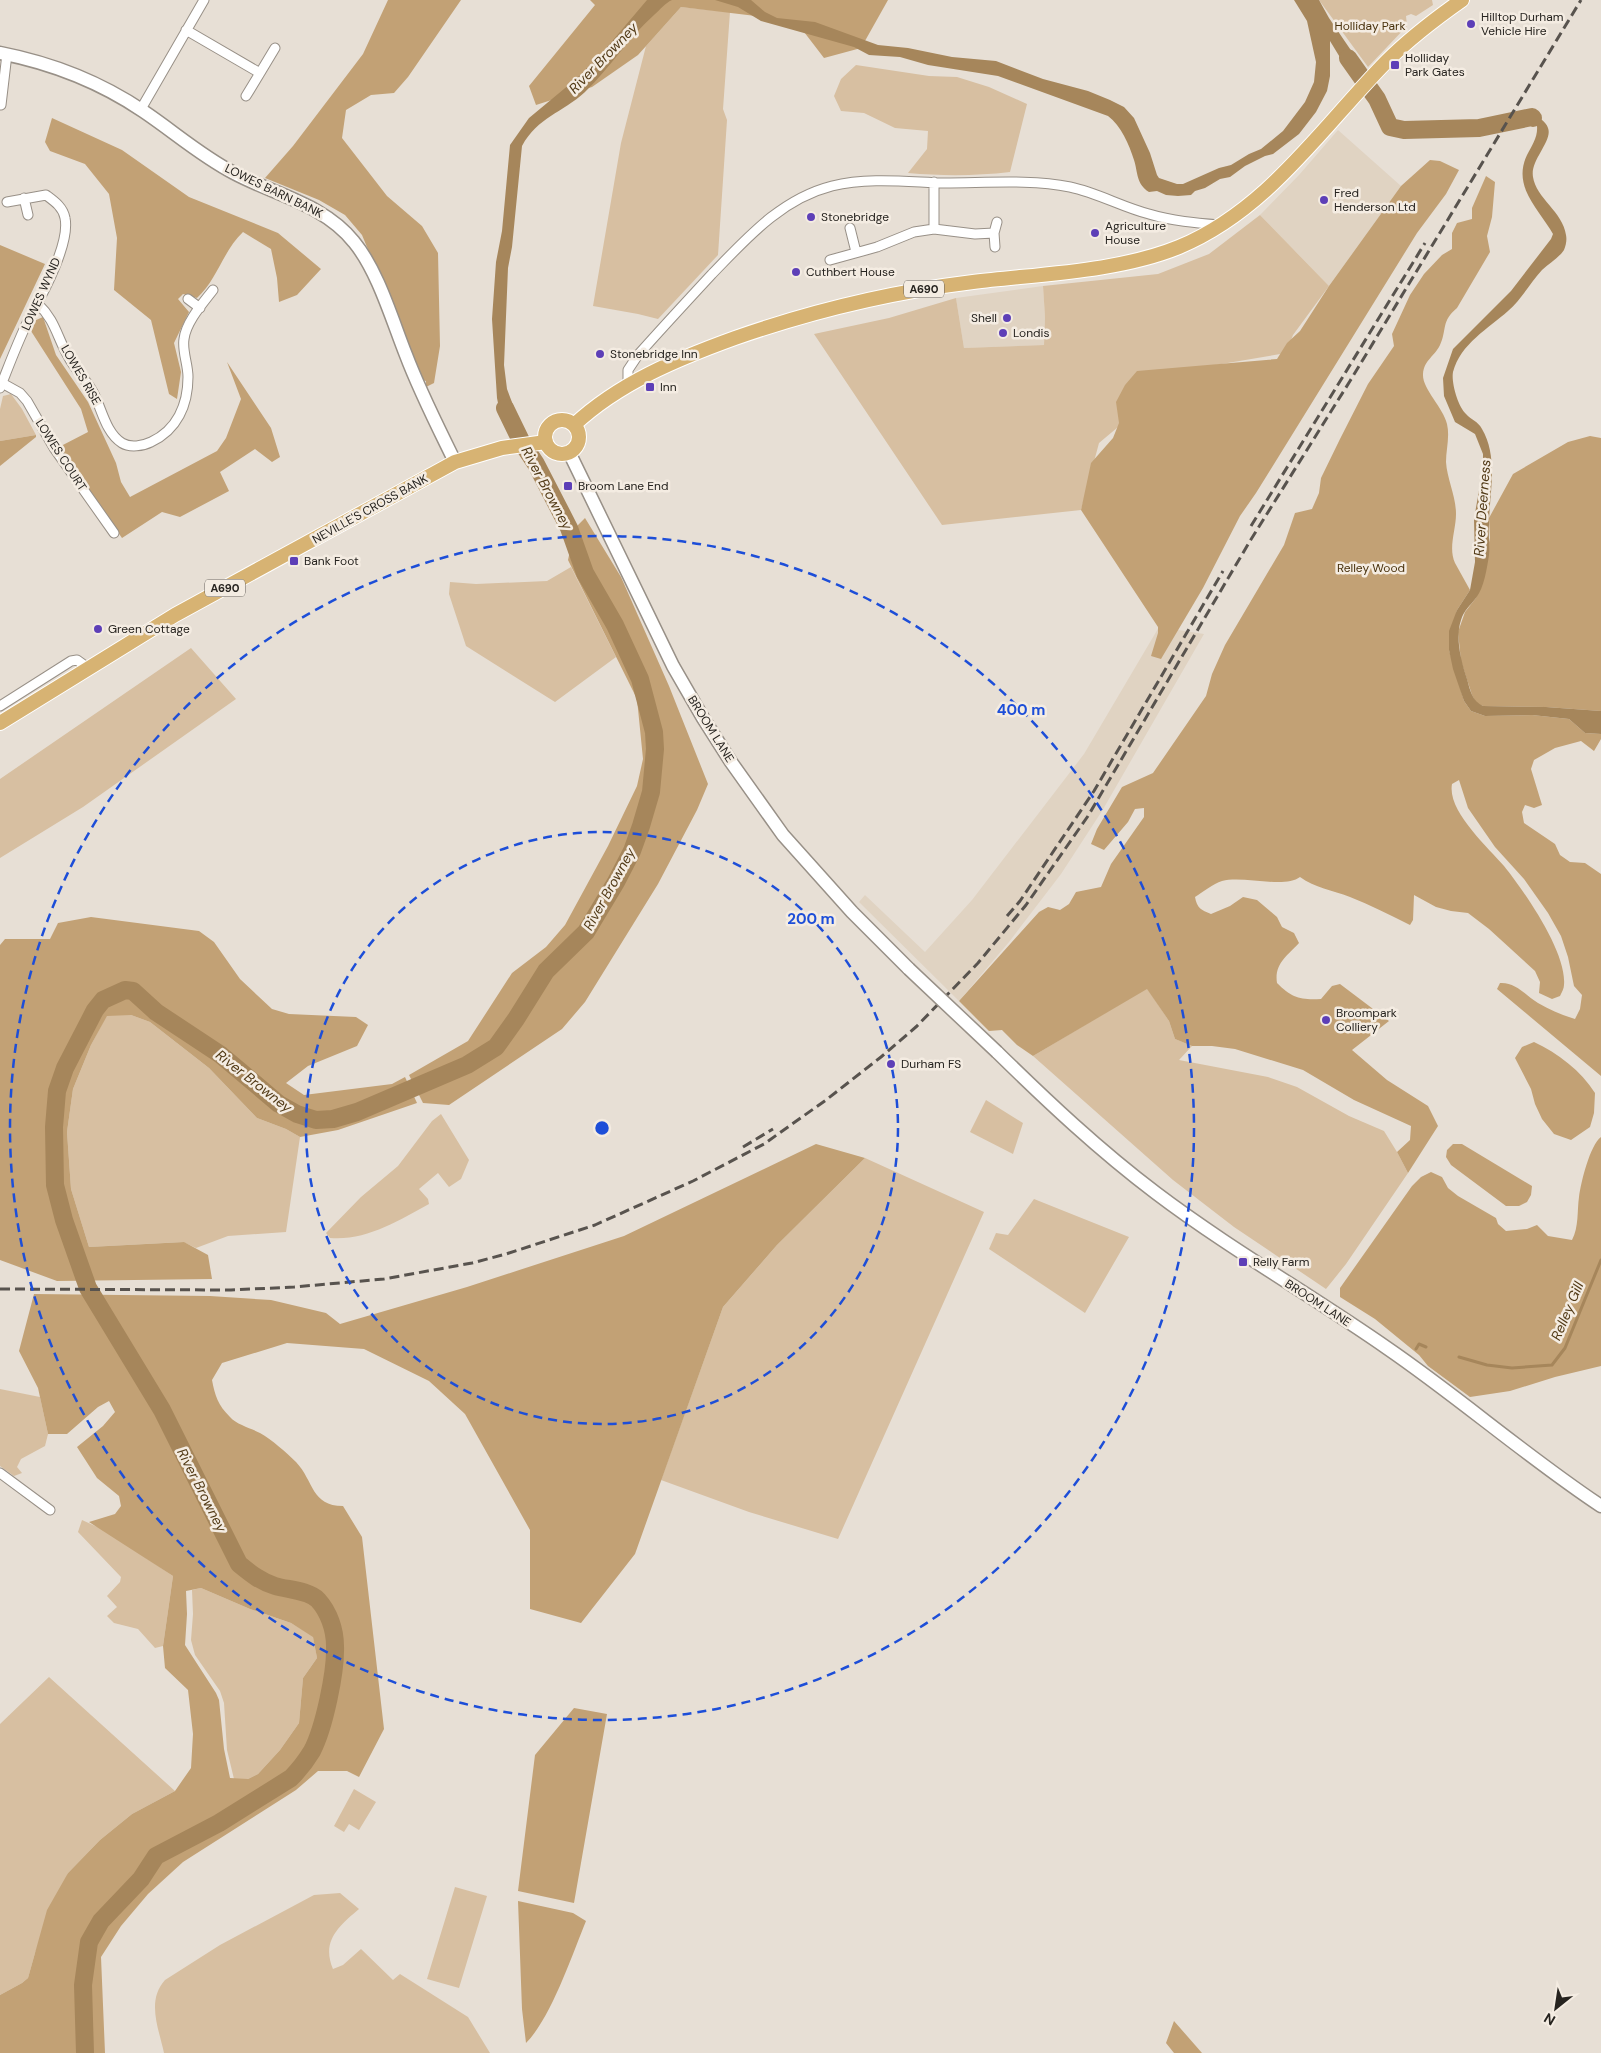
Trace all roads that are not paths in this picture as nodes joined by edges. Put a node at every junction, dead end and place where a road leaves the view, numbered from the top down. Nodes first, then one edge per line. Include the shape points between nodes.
1 (204, 0) edge
2 (1462, 0) edge
3 (186, 30) junction
4 (275, 48) dead end
5 (4, 54) edge
6 (260, 73) junction
7 (2, 84) edge
8 (246, 96) dead end
9 (1, 106) edge
10 (141, 109) junction
11 (934, 182) junction
12 (24, 198) junction
13 (7, 202) dead end
14 (28, 215) dead end
15 (998, 222) dead end
16 (1220, 225) junction
17 (850, 228) dead end
18 (934, 229) junction
19 (994, 233) junction
20 (995, 246) dead end
21 (856, 252) junction
22 (830, 260) dead end
23 (212, 290) dead end
24 (188, 299) dead end
25 (38, 304) junction
26 (200, 308) junction
27 (628, 385) junction
28 (1, 386) edge
29 (574, 425) junction
30 (546, 442) junction
31 (569, 452) junction
32 (455, 462) junction
33 (114, 533) dead end
34 (88, 668) junction
35 (0, 706) edge
36 (0, 723) edge
37 (0, 1473) edge
38 (1601, 1506) edge
39 (50, 1510) dead end

1 - 3 street
2 - 16 main road, A690 via 1414,35 1277,180 1256,200
3 - 6 street
3 - 10 street
4 - 6 street
5 - 7 street
5 - 10 main road, LOWES BARN BANK via 76,75
6 - 8 street
7 - 9 street
10 - 32 main road, LOWES BARN BANK via 234,173 322,213 355,242 382,294 406,358
11 - 16 street via 1069,187 1148,214
11 - 18 street
11 - 27 street via 862,181 834,185 814,191 777,212 749,235 638,355 628,370
12 - 13 street, LOWES WYND
12 - 14 street
12 - 25 street, LOWES WYND via 46,196 63,210 66,219 54,271
15 - 19 street
16 - 27 main road, A690 via 1177,247 1118,264 906,291 802,316 706,349
17 - 21 street
18 - 19 street
18 - 21 street via 914,232
19 - 20 street
21 - 22 street
23 - 26 street, LOWES RISE
24 - 26 street
25 - 26 street, LOWES RISE via 51,317 68,357 90,385 112,434 123,444 137,446 164,435 182,414 188,376 184,338
25 - 28 street, LOWES WYND
27 - 29 main road, A690
28 - 33 street, LOWES COURT via 20,393 27,401 54,448
29 - 30 main road via 556,421 546,432
29 - 31 main road via 579,435 577,445
30 - 31 main road via 553,451
30 - 32 main road, A690 via 502,448
31 - 38 main road, BROOM LANE, bridge via 674,666 703,718 784,835 852,912 1085,1135 1156,1193 1221,1240 1386,1347 1559,1479
32 - 34 main road, NEVILLE'S CROSS BANK / A690 via 174,615
34 - 35 street via 77,660 71,661
34 - 36 main road, NEVILLE'S CROSS BANK / A690
37 - 39 street

